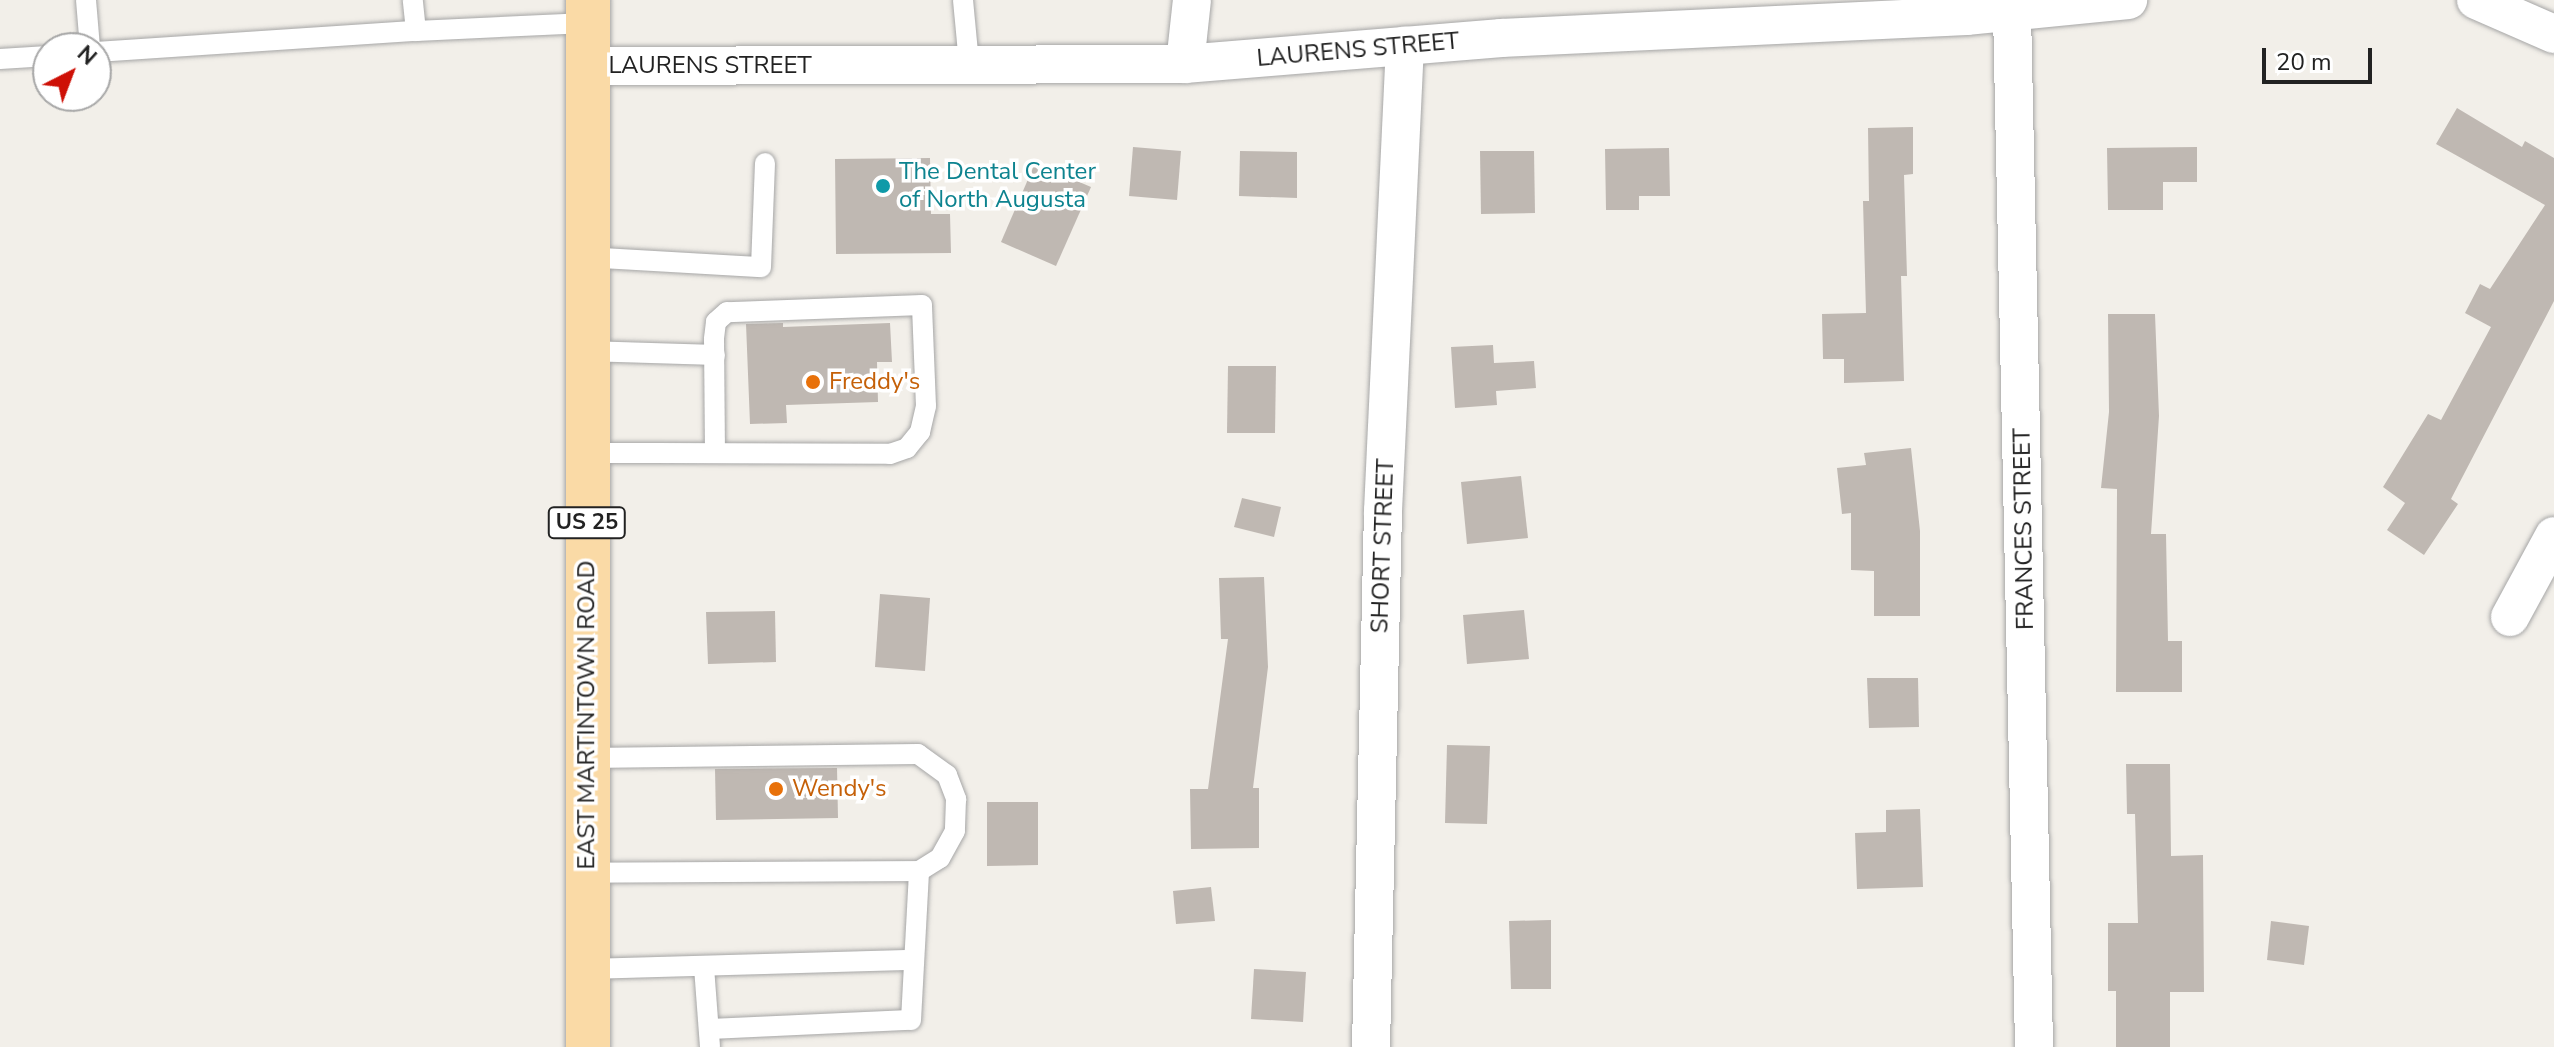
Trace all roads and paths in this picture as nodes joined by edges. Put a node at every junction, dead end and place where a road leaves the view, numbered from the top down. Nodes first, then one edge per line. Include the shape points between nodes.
1 (86, 0) edge
2 (413, 0) edge
3 (963, 0) edge
4 (1192, 0) edge
5 (2128, 0) edge
6 (2476, 0) edge
7 (2020, 7) edge
8 (587, 11) edge
9 (416, 31) junction
10 (89, 32) edge
11 (2554, 34) edge
12 (1405, 46) junction
13 (112, 51) edge
14 (32, 57) edge
15 (0, 59) edge
16 (969, 64) junction
17 (1185, 64) junction
18 (586, 66) junction
19 (765, 163) dead end
20 (586, 257) junction
21 (587, 351) junction
22 (715, 355) junction
23 (586, 453) junction
24 (715, 453) junction
25 (2554, 536) edge
26 (2510, 617) dead end
27 (587, 758) junction
28 (919, 871) junction
29 (587, 873) junction
30 (914, 960) junction
31 (704, 967) junction
32 (588, 969) junction
33 (710, 1038) edge
34 (588, 1047) edge
35 (1371, 1047) edge
36 (2034, 1047) edge

1 - 10 lane
2 - 9 lane
3 - 16 lane
4 - 17 street
5 - 7 street, LAURENS STREET
6 - 11 street
7 - 12 street, LAURENS STREET
7 - 36 street, FRANCES STREET
8 - 9 lane
8 - 18 main road, EAST MARTINTOWN ROAD / US 25
9 - 13 lane
12 - 17 street, LAURENS STREET
12 - 35 street, SHORT STREET via 1383,511
14 - 15 lane
16 - 17 street, LAURENS STREET
16 - 18 street, LAURENS STREET
18 - 20 main road, EAST MARTINTOWN ROAD / US 25
19 - 20 lane via 761,267
20 - 21 main road, EAST MARTINTOWN ROAD / US 25
21 - 22 lane
21 - 23 main road, EAST MARTINTOWN ROAD / US 25
22 - 24 lane
22 - 24 lane via 716,322 734,310 922,305 926,406 920,432 907,448 890,454
23 - 24 lane
23 - 27 main road, EAST MARTINTOWN ROAD / US 25
25 - 26 street
27 - 28 lane via 918,754 947,775 956,799 955,831 940,858
27 - 29 main road, EAST MARTINTOWN ROAD / US 25
28 - 29 lane
28 - 30 lane
29 - 32 main road, EAST MARTINTOWN ROAD / US 25
30 - 31 lane
30 - 33 lane via 911,1020
31 - 32 lane
31 - 33 lane
32 - 34 main road, EAST MARTINTOWN ROAD / US 25

